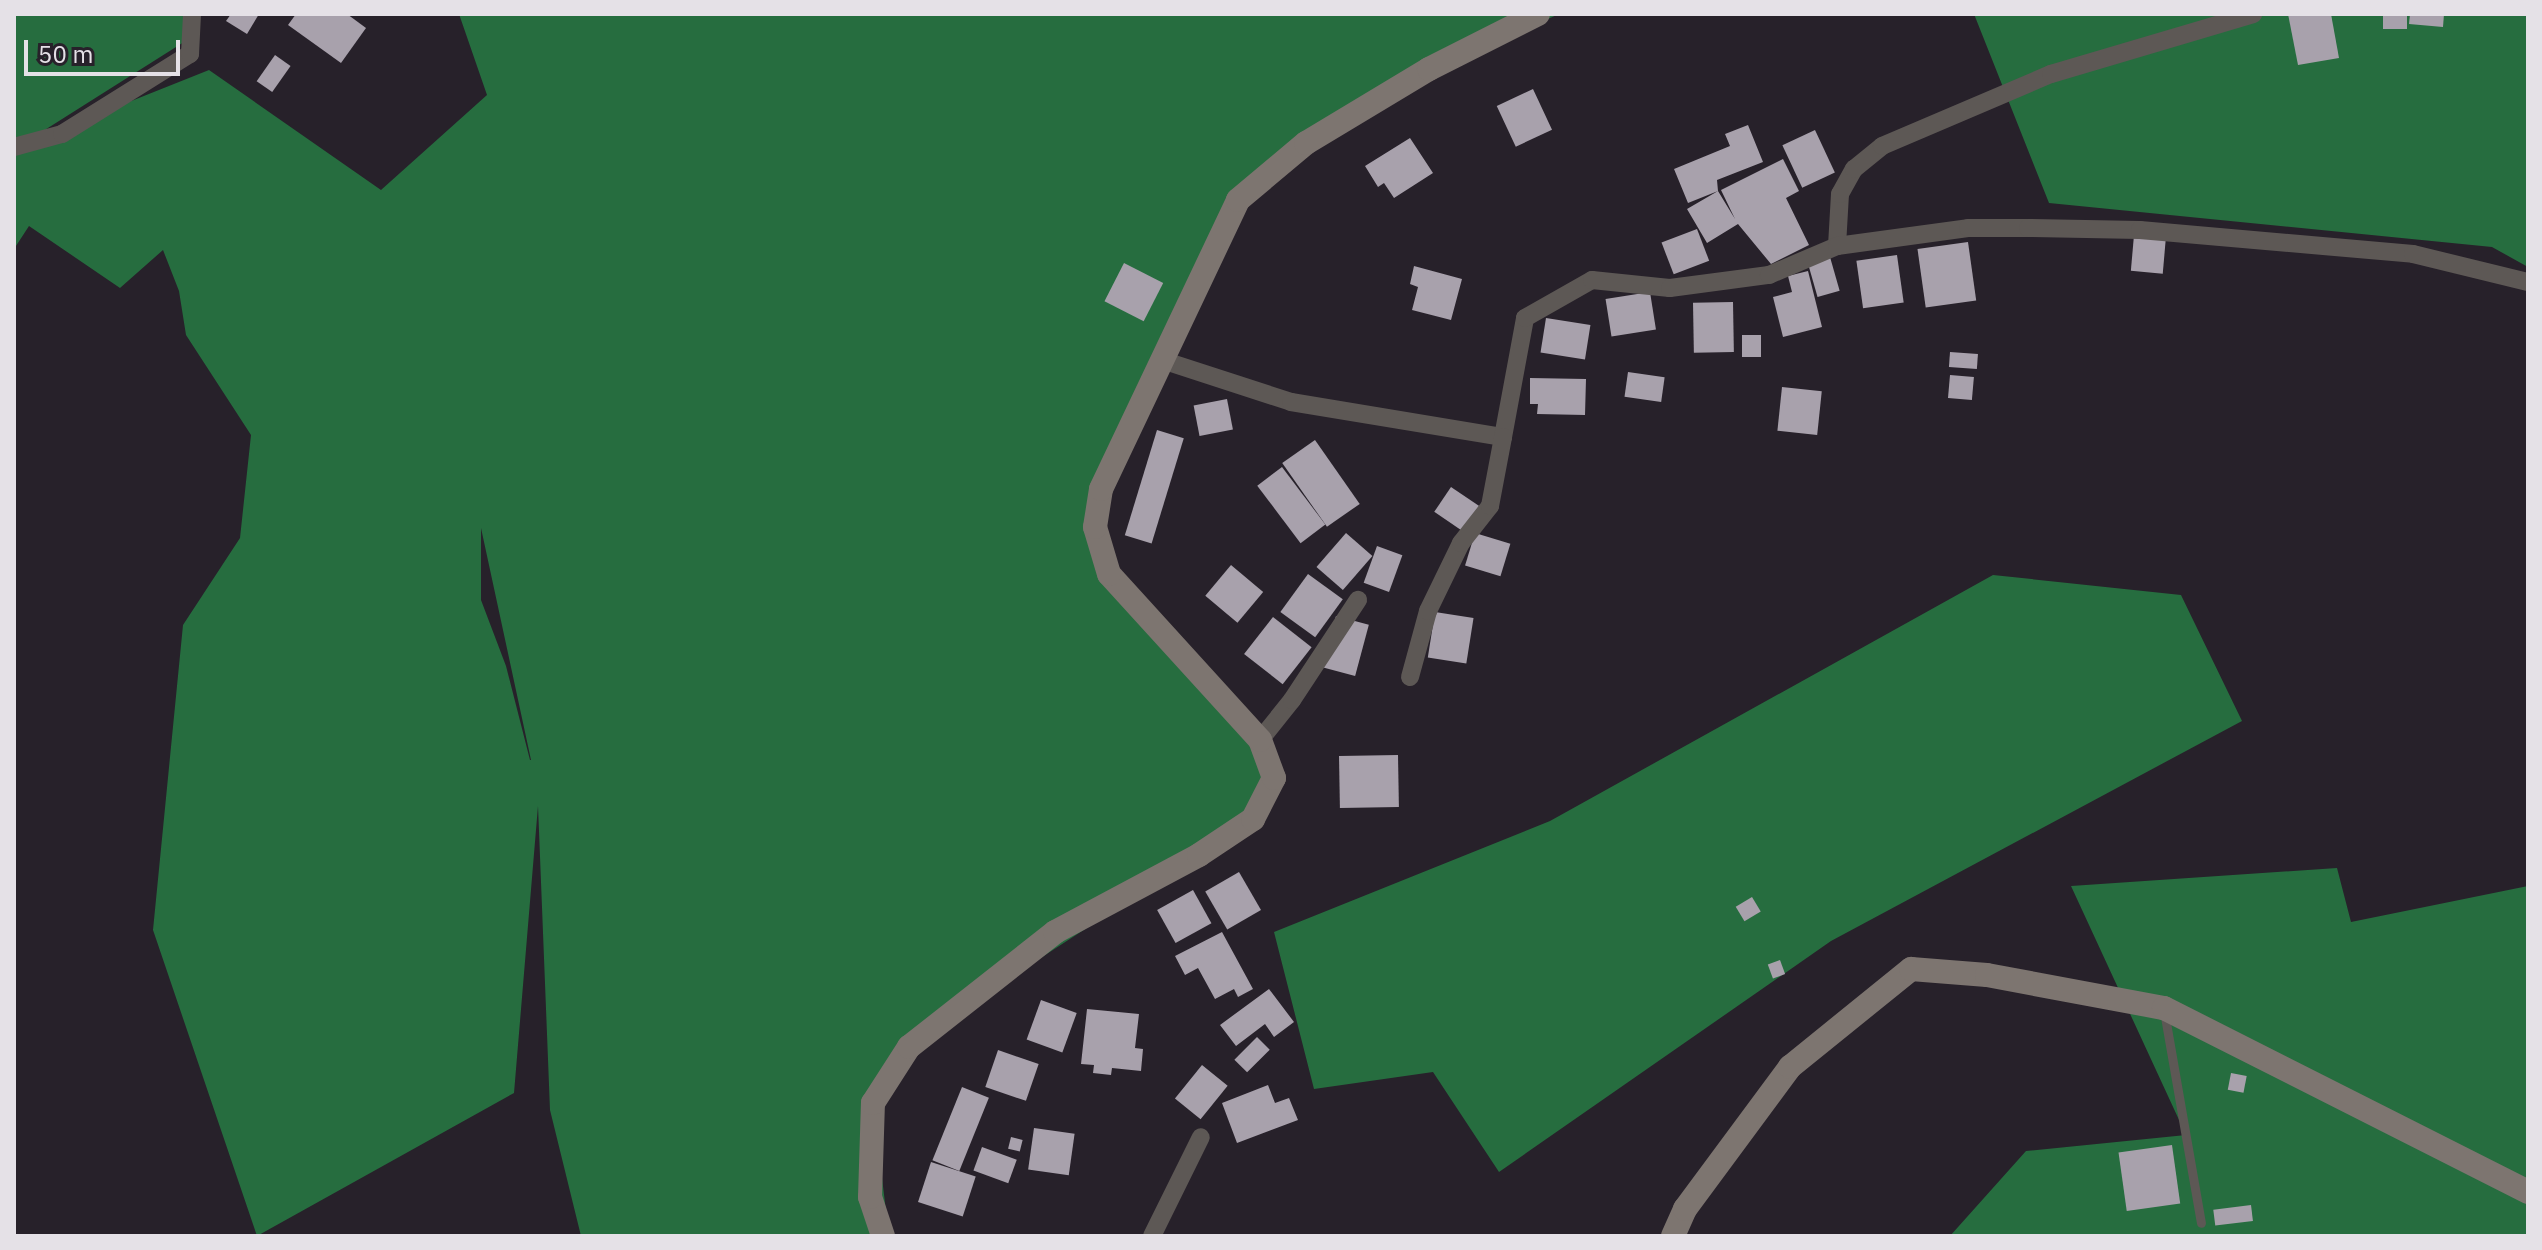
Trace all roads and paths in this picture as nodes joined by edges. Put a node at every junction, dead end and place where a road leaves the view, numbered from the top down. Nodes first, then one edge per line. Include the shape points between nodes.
1 (192, 14) edge
2 (1538, 14) edge
3 (2253, 14) edge
4 (14, 147) edge
5 (1837, 246) junction
6 (2528, 282) edge
7 (1162, 360) junction
8 (1503, 437) junction
9 (1358, 600) dead end
10 (1410, 677) dead end
11 (1260, 740) junction
12 (2164, 1008) junction
13 (1201, 1137) dead end
14 (2528, 1192) edge
15 (2201, 1223) dead end
16 (883, 1236) edge
17 (1152, 1236) edge
18 (1673, 1236) edge

1 - 4 street via 190,54 62,134
2 - 7 street via 1429,69 1306,143 1238,200
3 - 5 street via 2051,74 1882,146 1854,169 1840,194
5 - 6 street via 1968,228 2140,230 2413,254
5 - 8 street via 1769,275 1670,288 1592,280 1555,298 1525,318
7 - 8 street via 1291,402
7 - 11 street via 1101,489 1095,527 1109,574
8 - 10 street via 1490,506 1461,543 1428,611
9 - 11 street
11 - 16 street via 1274,778 1253,819 1199,855 1055,932 909,1047 873,1103 870,1197
12 - 14 street
12 - 15 lane
12 - 18 street via 1987,975 1911,969 1790,1067 1685,1209
13 - 17 street

